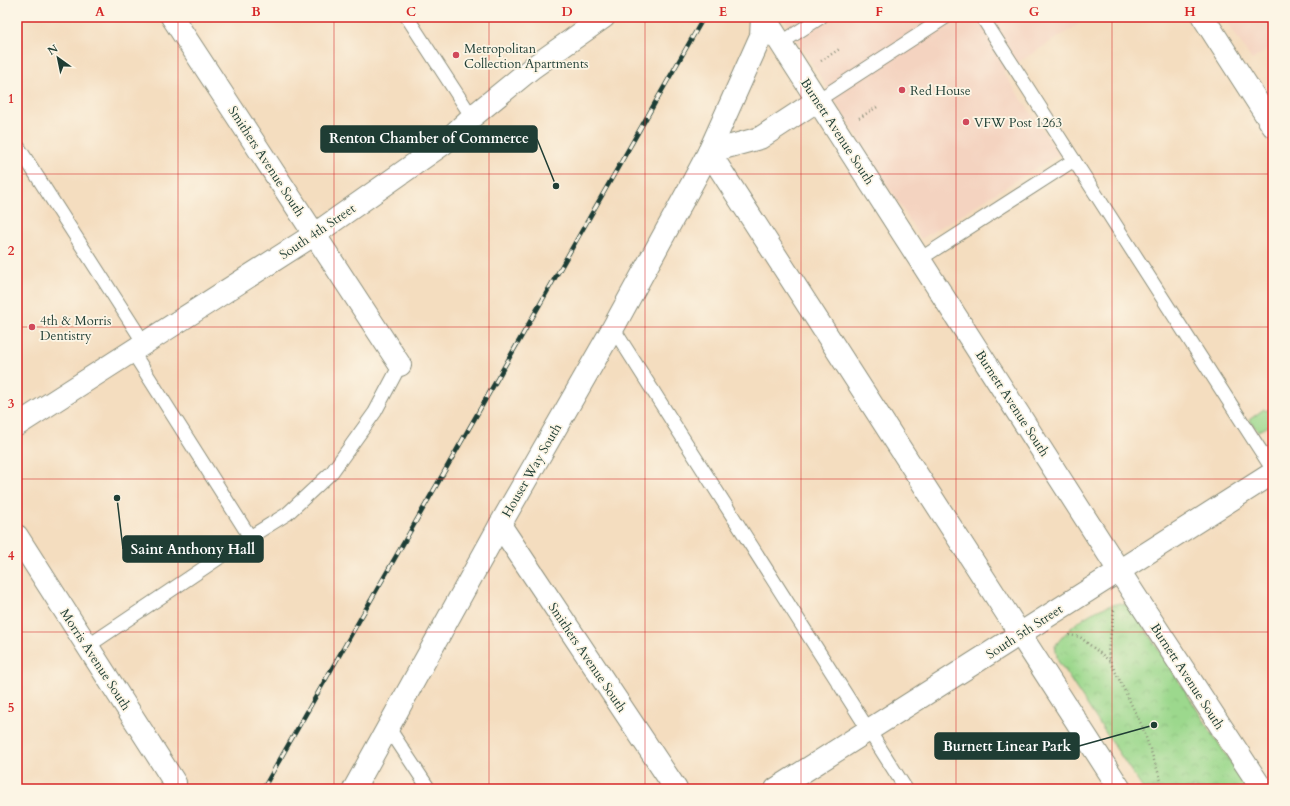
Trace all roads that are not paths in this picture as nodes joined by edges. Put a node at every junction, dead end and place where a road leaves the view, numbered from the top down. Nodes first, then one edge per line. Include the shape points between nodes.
1 (172, 17) edge
2 (407, 17) edge
3 (604, 17) edge
4 (763, 17) edge
5 (821, 17) edge
6 (946, 17) edge
7 (1203, 17) edge
8 (988, 19) edge
9 (781, 43) junction
10 (818, 100) junction
11 (472, 117) junction
12 (1273, 126) edge
13 (17, 145) edge
14 (709, 152) junction
15 (1074, 160) junction
16 (315, 234) junction
17 (920, 259) junction
18 (613, 328) junction
19 (138, 347) junction
20 (400, 365) joint
21 (17, 425) edge
22 (1273, 471) edge
23 (500, 525) junction
24 (17, 536) edge
25 (250, 537) junction
26 (1120, 570) junction
27 (1020, 634) junction
28 (88, 646) junction
29 (388, 727) junction
30 (869, 730) junction
31 (175, 782) dead end
32 (354, 789) edge
33 (429, 789) edge
34 (676, 789) edge
35 (776, 789) edge
36 (906, 789) edge
37 (1120, 789) edge
38 (1262, 789) edge

1 - 16 street, Smithers Avenue South
2 - 11 lane
3 - 11 street, South 4th Street via 532,68
4 - 9 street, Burnett Avenue South
4 - 14 street, Burnett Avenue South via 761,36
5 - 9 lane
6 - 10 lane
7 - 12 street
8 - 15 lane
9 - 10 street, Burnett Avenue South
10 - 14 street via 760,138
10 - 17 street, Burnett Avenue South
11 - 16 street, South 4th Street via 443,144
13 - 19 lane
14 - 18 street, Houser Way South
14 - 27 street
15 - 17 lane
15 - 22 lane
16 - 19 street, South 4th Street
16 - 20 street, Smithers Avenue South
17 - 26 street, Burnett Avenue South
18 - 23 street, Houser Way South
18 - 30 lane
19 - 21 street, South 4th Street
19 - 25 lane
20 - 25 lane via 375,412 332,472 286,514
22 - 26 street, South 5th Street
23 - 29 street, Houser Way South
23 - 34 street, Smithers Avenue South
24 - 28 street, Morris Avenue South
25 - 28 lane
26 - 27 street, South 5th Street
26 - 38 street, Burnett Avenue South
27 - 30 street, South 5th Street
27 - 37 street
28 - 31 street, Morris Avenue South
29 - 32 street, Houser Way South
29 - 33 lane
30 - 35 street, South 5th Street
30 - 36 lane

